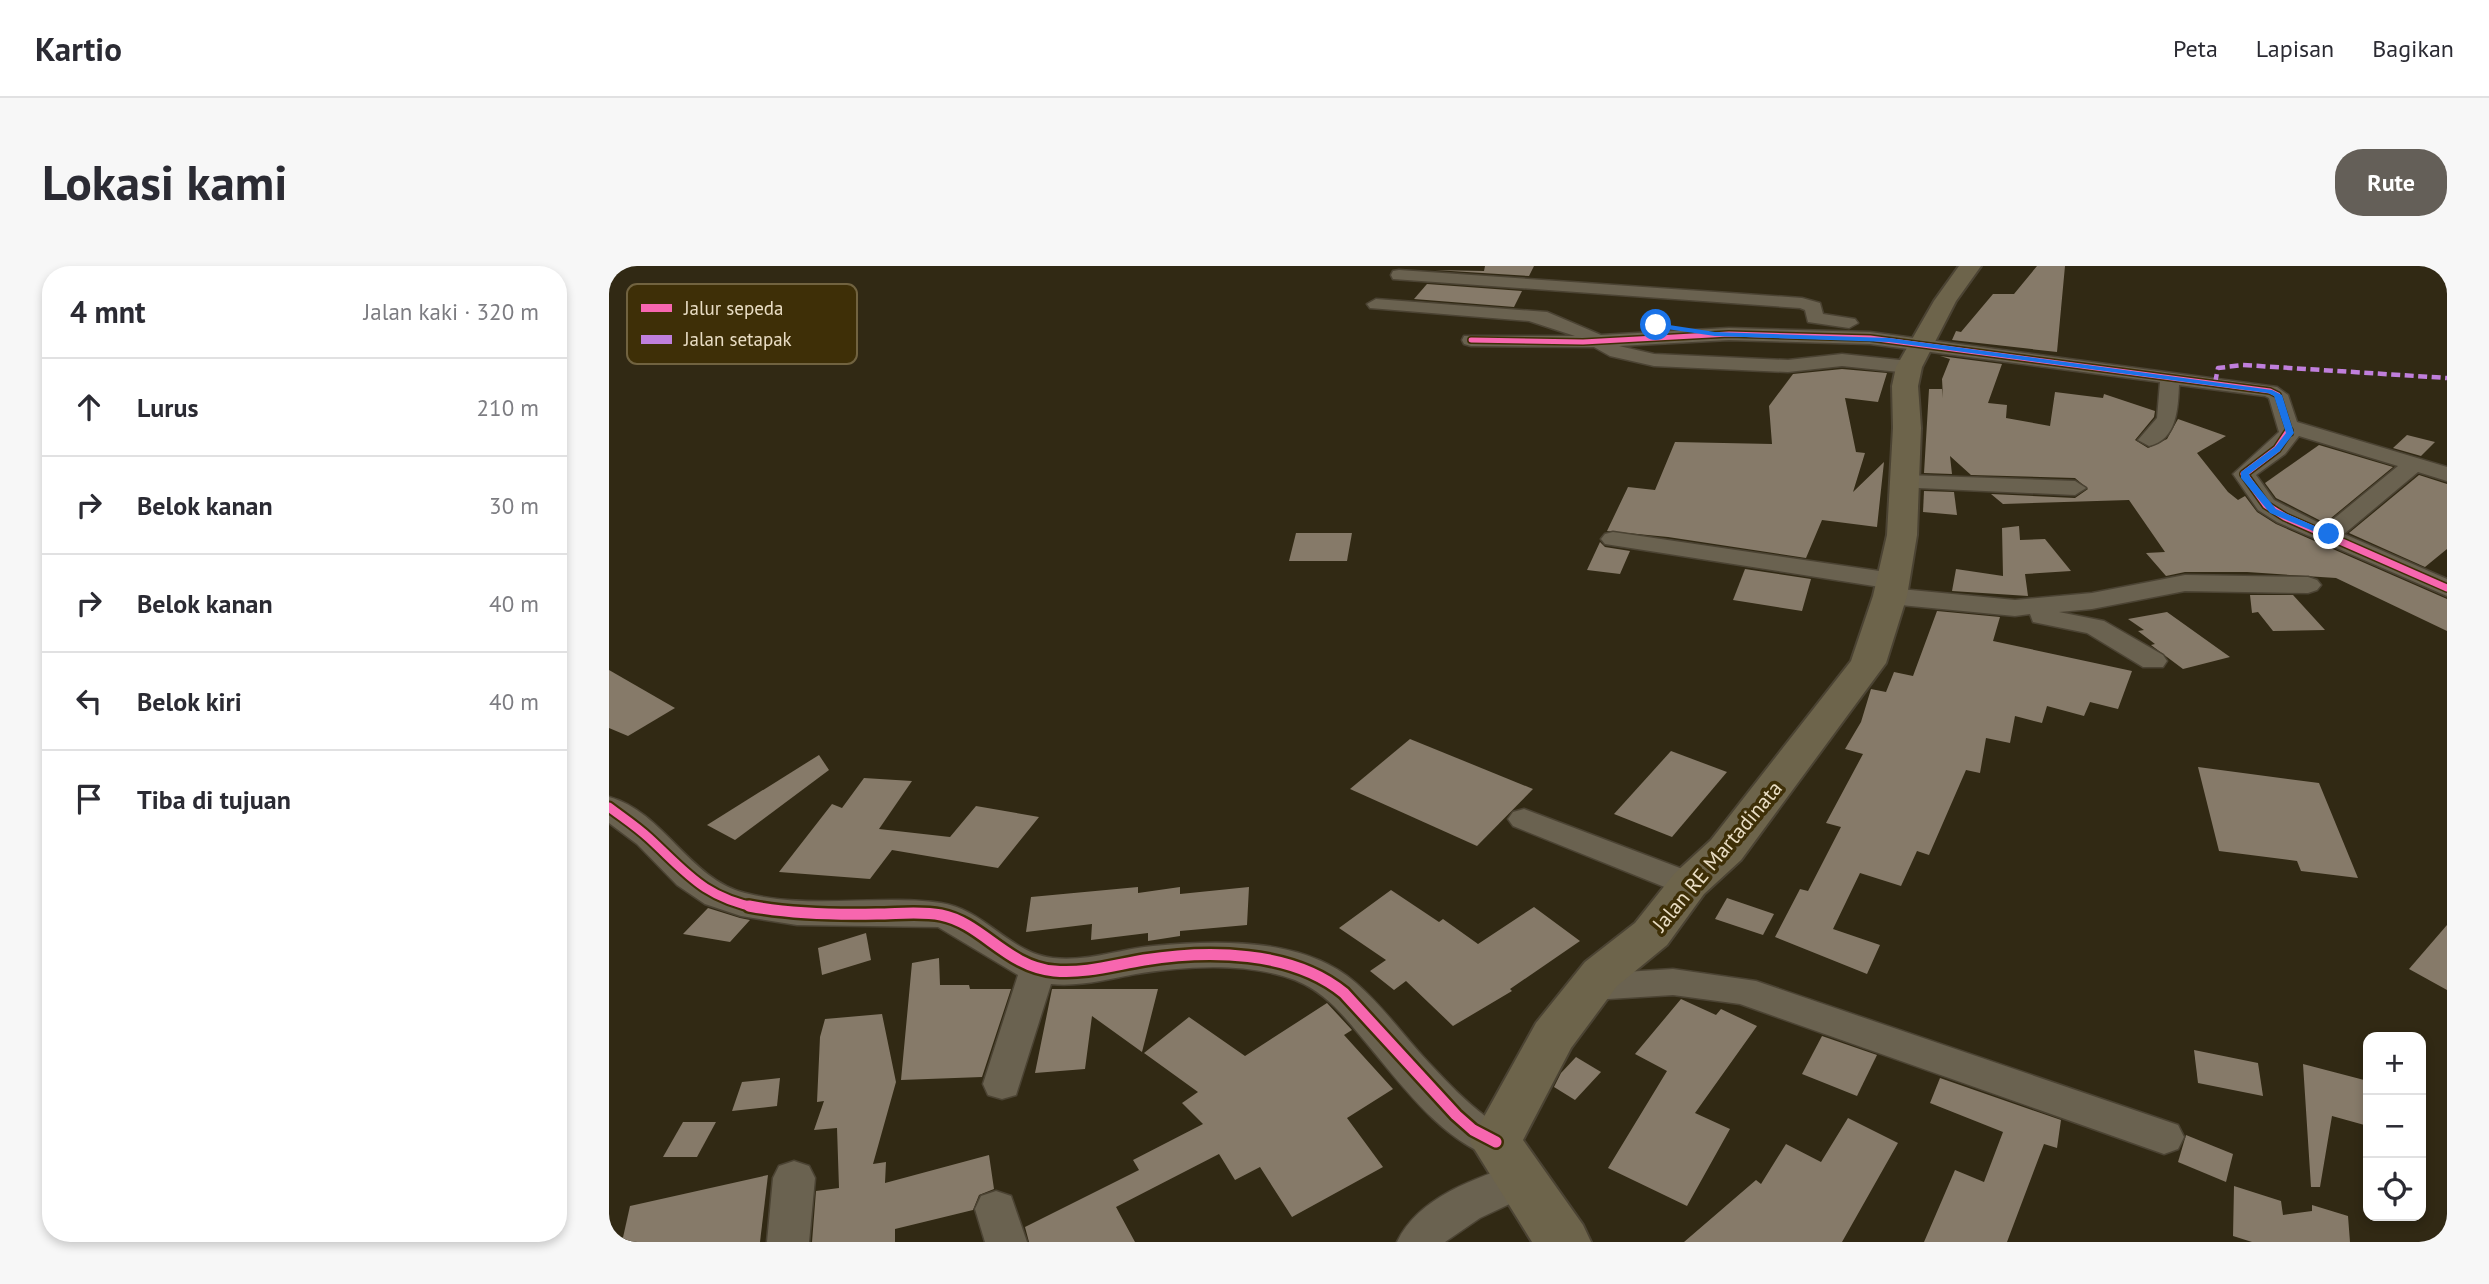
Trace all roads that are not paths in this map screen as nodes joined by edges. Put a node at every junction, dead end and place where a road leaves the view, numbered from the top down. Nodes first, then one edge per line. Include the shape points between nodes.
1 (1527, 266) edge
2 (1971, 266) edge
3 (1399, 275) dead end
4 (1485, 283) junction
5 (1524, 285) junction
6 (1376, 304) dead end
7 (1471, 312) junction
8 (1528, 315) junction
9 (1814, 318) junction
10 (1710, 326) junction
11 (1923, 339) junction
12 (1471, 340) dead end
13 (1596, 341) junction
14 (1909, 367) junction
15 (2169, 377) junction
16 (2289, 426) junction
17 (2149, 440) dead end
18 (2416, 463) junction
19 (2447, 474) edge
20 (1905, 482) junction
21 (2075, 488) dead end
22 (2329, 534) junction
23 (1613, 539) dead end
24 (2445, 585) edge
25 (2308, 586) dead end
26 (1891, 589) junction
27 (2015, 608) junction
28 (2154, 661) dead end
29 (609, 807) edge
30 (1524, 819) dead end
31 (1689, 884) junction
32 (1038, 969) junction
33 (1596, 980) junction
34 (1002, 1084) dead end
35 (2164, 1137) dead end
36 (1508, 1161) junction
37 (794, 1178) dead end
38 (788, 1242) edge
39 (1418, 1242) edge
40 (1563, 1242) edge

1 - 5 street
2 - 11 highway, Jalan RE Martadinata
3 - 4 street
4 - 5 street
4 - 7 street
5 - 9 street via 1802,303 1814,307
6 - 7 street
7 - 8 street
8 - 10 street via 1683,328
8 - 13 street via 1576,329
9 - 10 street
9 - 11 street
10 - 11 street
10 - 13 street
11 - 14 highway, Jalan RE Martadinata
11 - 15 street
12 - 13 street
13 - 14 street via 1641,358 1677,362 1802,366 1842,360
14 - 20 highway, Jalan RE Martadinata
15 - 16 street via 2270,391 2278,395
15 - 17 street via 2167,419
16 - 18 street
16 - 22 street via 2286,440 2244,474 2273,511
18 - 19 street
18 - 22 street
20 - 21 street
20 - 26 highway, Jalan RE Martadinata via 1902,535
22 - 24 street
23 - 26 street
25 - 27 street via 2185,583 2091,601
26 - 27 street
26 - 31 highway, Jalan RE Martadinata via 1877,640 1856,683 1740,834
27 - 28 street via 2095,627
29 - 32 street via 648,837 692,881 716,896 785,910 941,915
30 - 31 street
31 - 33 highway, Jalan RE Martadinata via 1651,934
32 - 34 street
32 - 36 street via 1090,972 1162,958 1223,957 1308,971 1337,987 1455,1115
33 - 35 street via 1673,982 1743,991
33 - 36 highway, Jalan RE Martadinata via 1553,1036
36 - 39 street via 1476,1199 1434,1225
36 - 40 highway
37 - 38 street

